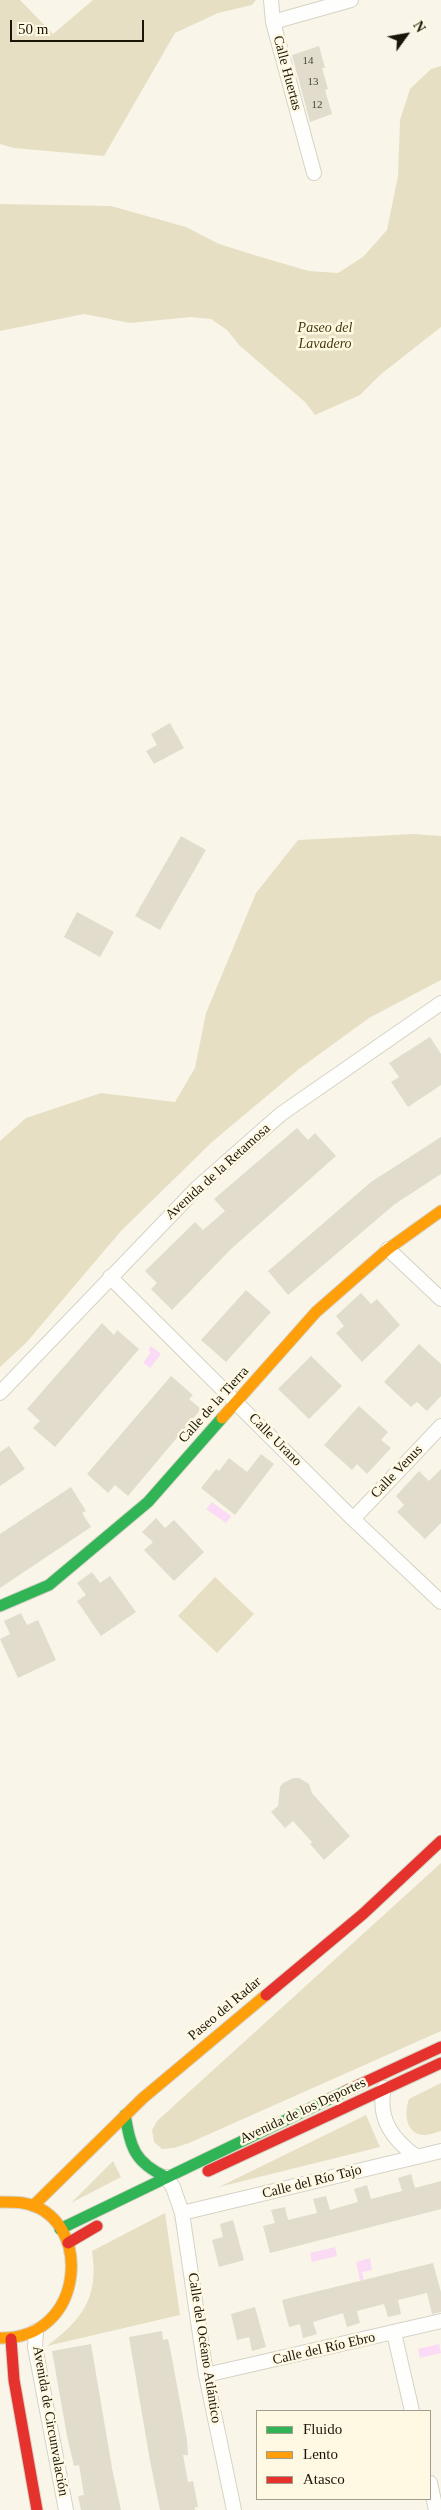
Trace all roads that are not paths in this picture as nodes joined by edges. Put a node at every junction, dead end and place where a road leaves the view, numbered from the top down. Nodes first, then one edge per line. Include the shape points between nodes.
1 (271, 0) edge
2 (351, 0) edge
3 (273, 22) junction
4 (314, 173) dead end
5 (441, 1003) edge
6 (441, 1211) edge
7 (388, 1249) junction
8 (110, 1277) junction
9 (441, 1299) edge
10 (0, 1393) edge
11 (236, 1401) junction
12 (441, 1426) edge
13 (353, 1519) junction
14 (441, 1602) edge
15 (0, 1606) edge
16 (441, 1841) edge
17 (441, 2047) edge
18 (441, 2063) edge
19 (384, 2088) junction
20 (125, 2115) junction
21 (441, 2151) edge
22 (417, 2157) junction
23 (169, 2182) junction
24 (0, 2202) edge
25 (33, 2206) junction
26 (135, 2206) dead end
27 (182, 2213) junction
28 (104, 2222) dead end
29 (60, 2229) junction
30 (68, 2242) junction
31 (441, 2321) edge
32 (36, 2331) junction
33 (394, 2333) junction
34 (6, 2338) edge
35 (206, 2375) junction
36 (412, 2410) edge
37 (431, 2488) edge
38 (37, 2510) edge
39 (66, 2510) edge
40 (234, 2510) edge
41 (436, 2510) edge

1 - 3 street
2 - 3 street, Calle Huertas
3 - 4 street, Calle Huertas
5 - 8 street, Avenida de la Retamosa via 282,1114 197,1188
6 - 7 street, Calle de la Tierra
7 - 9 street
7 - 11 street, Calle de la Tierra via 316,1312
8 - 10 street, Avenida de la Retamosa
8 - 11 street, Calle Urano
11 - 13 street, Calle Urano
11 - 15 street, Calle de la Tierra via 148,1502 49,1586
12 - 13 street, Calle Venus
13 - 14 street, Calle Urano
16 - 20 street, Paseo del Radar via 363,1914
17 - 23 street, Avenida de los Deportes via 265,2128
18 - 19 street, Avenida de los Deportes
19 - 22 street via 383,2115 388,2130
19 - 23 street, Avenida de los Deportes via 193,2178
20 - 23 street via 130,2142 141,2164
20 - 25 street, Paseo del Radar
21 - 22 street, Calle del Río Tajo
22 - 27 street, Calle del Río Tajo
23 - 26 street, Avenida de los Deportes
23 - 27 street, Calle del Océano Atlántico
23 - 29 street, Avenida de los Deportes
24 - 25 street
25 - 29 street
27 - 35 street, Calle del Océano Atlántico
28 - 30 street
29 - 30 street
30 - 32 street via 74,2263 70,2290 53,2319
31 - 33 street, Calle del Río Ebro
32 - 34 street
32 - 39 street, Avenida de Circunvalación via 35,2347
33 - 35 street, Calle del Río Ebro
33 - 36 street
34 - 38 street, Avenida de Circunvalación
35 - 40 street, Calle del Océano Atlántico
37 - 41 street

